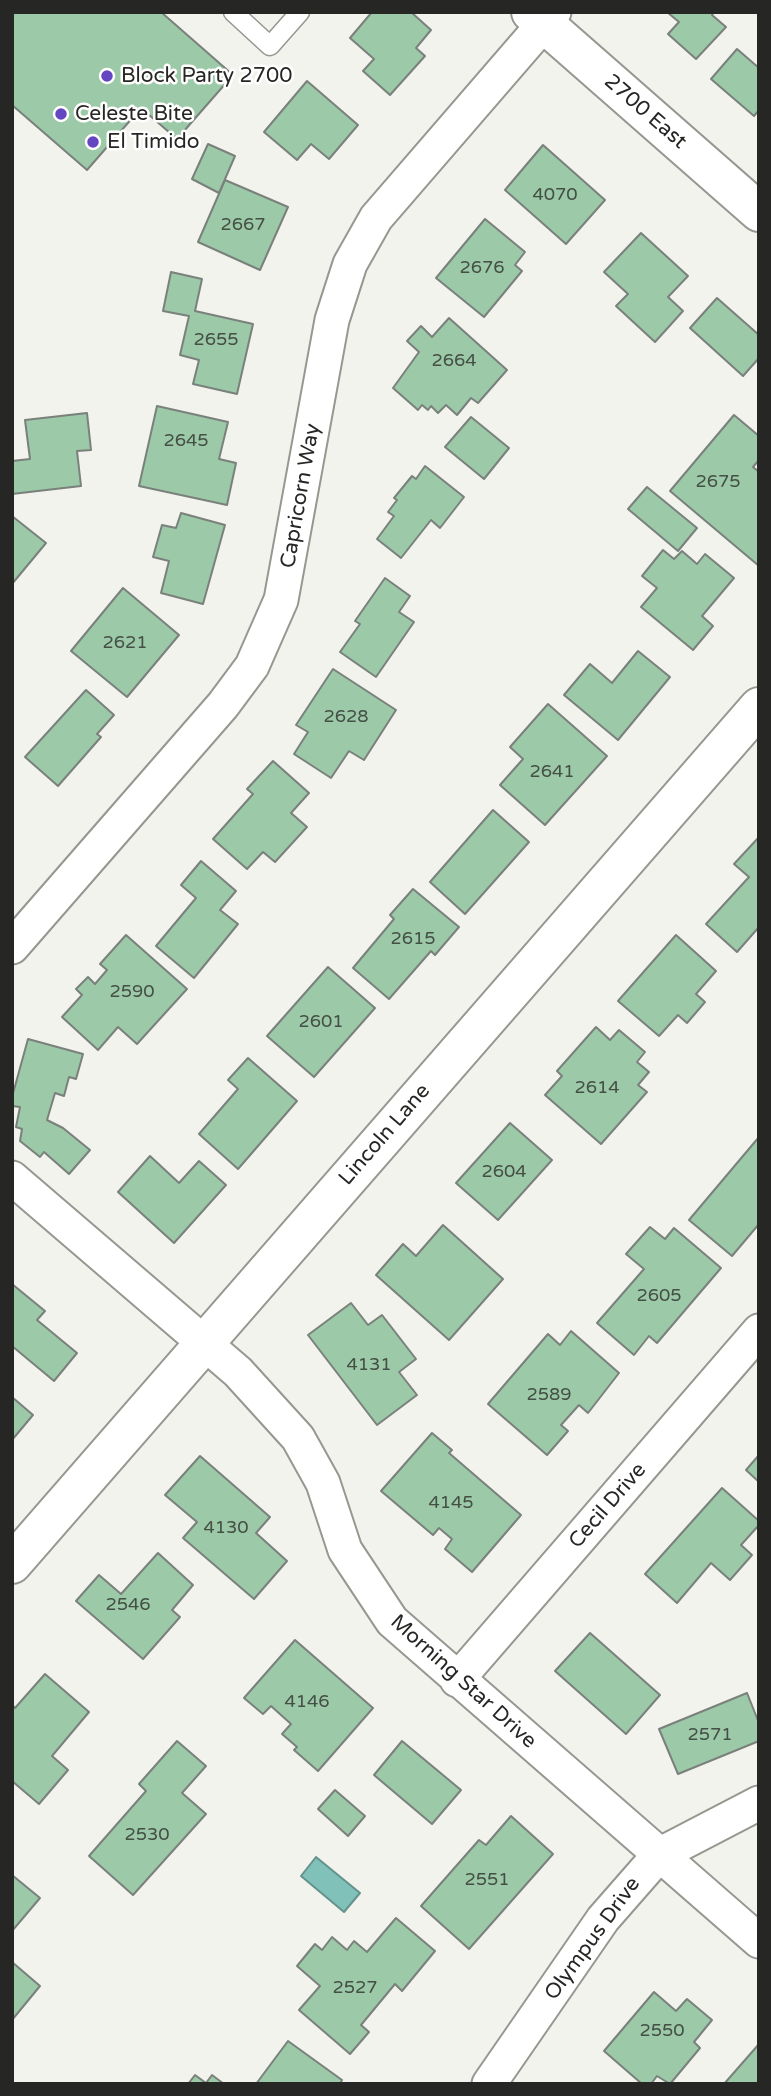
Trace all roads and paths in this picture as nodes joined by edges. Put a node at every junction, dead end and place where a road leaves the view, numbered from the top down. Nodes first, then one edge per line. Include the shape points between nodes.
1 (233, 12) edge
2 (300, 12) edge
3 (543, 16) edge
4 (759, 212) edge
5 (759, 706) edge
6 (12, 947) edge
7 (12, 1178) edge
8 (759, 1331) edge
9 (203, 1344) junction
10 (12, 1564) edge
11 (457, 1680) junction
12 (759, 1804) edge
13 (659, 1855) junction
14 (759, 1941) edge
15 (489, 2084) edge

1 - 2 lane via 270,46
3 - 4 street, 2700 East
3 - 6 street, Capricorn Way via 376,218 350,264 332,320 286,579 273,623 252,666
5 - 9 street, Lincoln Lane
7 - 9 street, Morning Star Drive
8 - 11 street, Cecil Drive
9 - 10 street, Lincoln Lane
9 - 11 street, Morning Star Drive via 238,1372 298,1438 323,1483 345,1550 373,1597 392,1621
11 - 13 street, Morning Star Drive
12 - 13 street, Olympus Drive
13 - 14 street, Morning Star Drive
13 - 15 street, Olympus Drive via 603,1919

